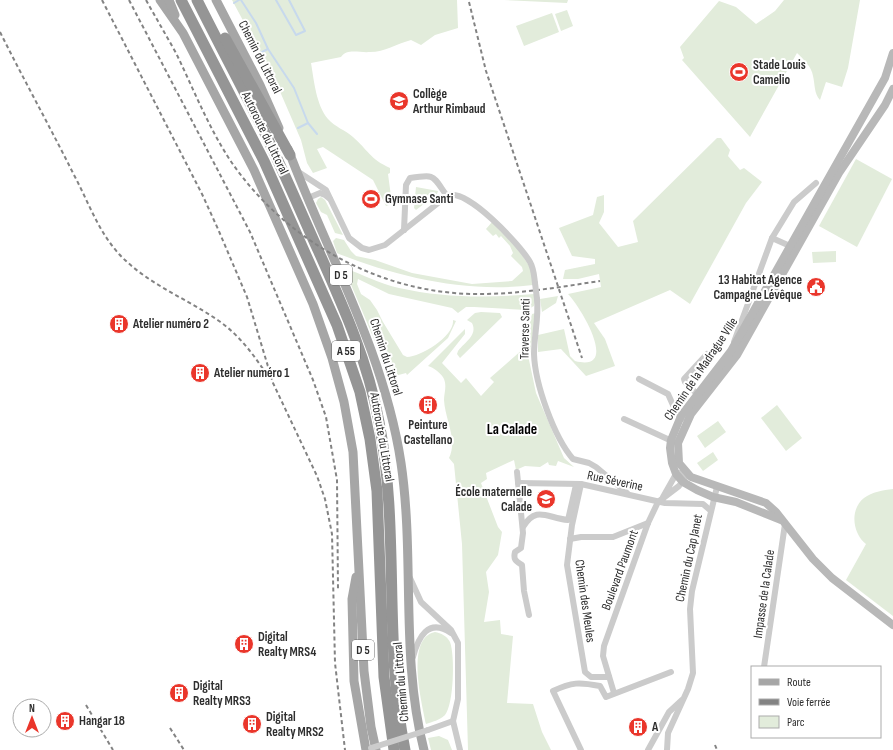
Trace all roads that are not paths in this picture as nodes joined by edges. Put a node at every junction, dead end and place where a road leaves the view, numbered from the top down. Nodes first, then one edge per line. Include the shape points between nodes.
1 (160, 0) edge
2 (169, 0) edge
3 (181, 0) edge
4 (216, 0) edge
5 (198, 2) edge
6 (182, 33) junction
7 (893, 53) edge
8 (893, 89) edge
9 (874, 97) junction
10 (886, 104) junction
11 (290, 155) junction
12 (296, 170) junction
13 (816, 183) dead end
14 (447, 196) junction
15 (308, 198) junction
16 (333, 203) junction
17 (404, 230) junction
18 (772, 238) junction
19 (790, 246) junction
20 (783, 272) junction
21 (778, 281) junction
22 (751, 292) junction
23 (760, 299) junction
24 (738, 346) junction
25 (707, 354) dead end
26 (639, 379) dead end
27 (698, 395) junction
28 (684, 418) junction
29 (624, 419) dead end
30 (674, 442) junction
31 (517, 472) dead end
32 (685, 472) junction
33 (676, 474) junction
34 (683, 482) junction
35 (518, 483) junction
36 (579, 484) junction
37 (717, 487) junction
38 (627, 493) junction
39 (713, 497) junction
40 (661, 499) junction
41 (710, 510) junction
42 (783, 522) junction
43 (648, 523) junction
44 (523, 527) junction
45 (570, 539) junction
46 (408, 567) junction
47 (529, 614) dead end
48 (893, 626) edge
49 (455, 637) junction
50 (411, 662) junction
51 (764, 666) edge
52 (671, 672) dead end
53 (609, 677) junction
54 (614, 693) junction
55 (683, 699) junction
56 (453, 721) junction
57 (369, 749) edge
58 (394, 750) edge
59 (405, 750) edge
60 (424, 750) edge
61 (460, 750) edge
62 (581, 750) edge
63 (648, 750) edge
64 (667, 750) edge

1 - 6 main road
2 - 6 main road
3 - 58 highway, Autoroute du Littoral / A 55 via 264,161 334,319 360,392 377,491 384,677
4 - 11 main road, Chemin du Littoral / D 5 via 271,108
5 - 11 highway via 219,27
5 - 59 highway, Autoroute du Littoral / A 55 via 282,169 350,323 373,392 388,488 394,661
6 - 57 main road via 254,170 314,304 329,346 344,402 353,452 358,562 352,599 354,681
7 - 9 street, Chemin de la Madrague Ville via 885,78
8 - 10 street, Chemin de la Madrague Ville
9 - 10 street via 877,106
9 - 10 street via 885,95
9 - 19 street, Chemin de la Madrague Ville
10 - 20 street, Chemin de la Madrague Ville via 839,173
11 - 12 main road, Chemin du Littoral / D 5
12 - 15 main road, Chemin du Littoral / D 5
12 - 16 street via 326,190
13 - 18 street via 794,202
14 - 17 street
14 - 17 street via 429,175 410,178 406,184
14 - 38 street, Traverse Santi, bridge via 454,193 473,204 502,228 529,260 537,299 534,354 540,394 573,459 596,467
15 - 16 street via 323,193
15 - 46 main road, Chemin du Littoral / D 5 via 363,326 387,398 401,462
16 - 17 street via 349,238 362,248 378,248
18 - 19 street
18 - 22 street
19 - 20 street
19 - 23 street, Chemin de la Madrague Ville
20 - 21 street, Chemin de la Madrague Ville
21 - 23 street via 765,298
21 - 24 street, Chemin de la Madrague Ville
22 - 23 street
22 - 24 street via 734,338
23 - 24 street, Chemin de la Madrague Ville
24 - 27 street, Chemin de la Madrague Ville
24 - 28 street, Chemin de la Madrague Ville
25 - 27 street via 684,379
26 - 28 street via 668,394 677,414
27 - 28 street, Chemin de la Madrague Ville
28 - 30 street, Chemin de la Madrague Ville
29 - 30 street
30 - 32 street, Chemin de la Madrague Ville via 677,457
30 - 33 street, Chemin de la Madrague Ville via 670,455
31 - 35 street
32 - 33 street
32 - 34 street
32 - 37 street, Chemin de la Madrague Ville via 697,480
33 - 34 street, Chemin de la Madrague Ville
33 - 40 street, Boulevard Paumont
34 - 39 street, Chemin de la Madrague Ville
34 - 40 street
35 - 36 street, Rue Séverine
35 - 44 street
36 - 38 street, Rue Séverine
36 - 44 street via 568,520 536,514 530,516
36 - 45 street, Chemin des Meules
37 - 39 street, Chemin du Cap Janet
37 - 42 street, Chemin de la Madrague Ville via 766,503
38 - 40 street, Rue Séverine
39 - 41 street, Chemin du Cap Janet
39 - 42 street, Chemin de la Madrague Ville via 736,502
40 - 41 street via 703,504
40 - 43 street, Boulevard Paumont
41 - 55 street, Chemin du Cap Janet via 690,609 693,674
42 - 48 street, Chemin de la Madrague Ville via 832,578
42 - 51 street, Impasse de la Calade
43 - 45 street via 613,537 582,536
43 - 53 street, Boulevard Paumont via 602,651
44 - 47 street via 521,548 515,552 514,557 522,565
45 - 53 street, Chemin des Meules via 567,565 585,672 591,677
46 - 49 street via 421,602 451,630
46 - 50 main road, Chemin du Littoral / D 5
49 - 50 street via 438,628 425,631 418,640
49 - 56 street via 458,643 458,699
50 - 60 main road, Chemin du Littoral / D 5 via 415,708
52 - 54 street
53 - 54 street, Boulevard Paumont
54 - 62 street via 606,697 600,686 569,683 553,691
55 - 63 street via 669,712
55 - 64 street, Chemin du Cap Janet via 668,733
56 - 57 street, bridge
56 - 61 street

